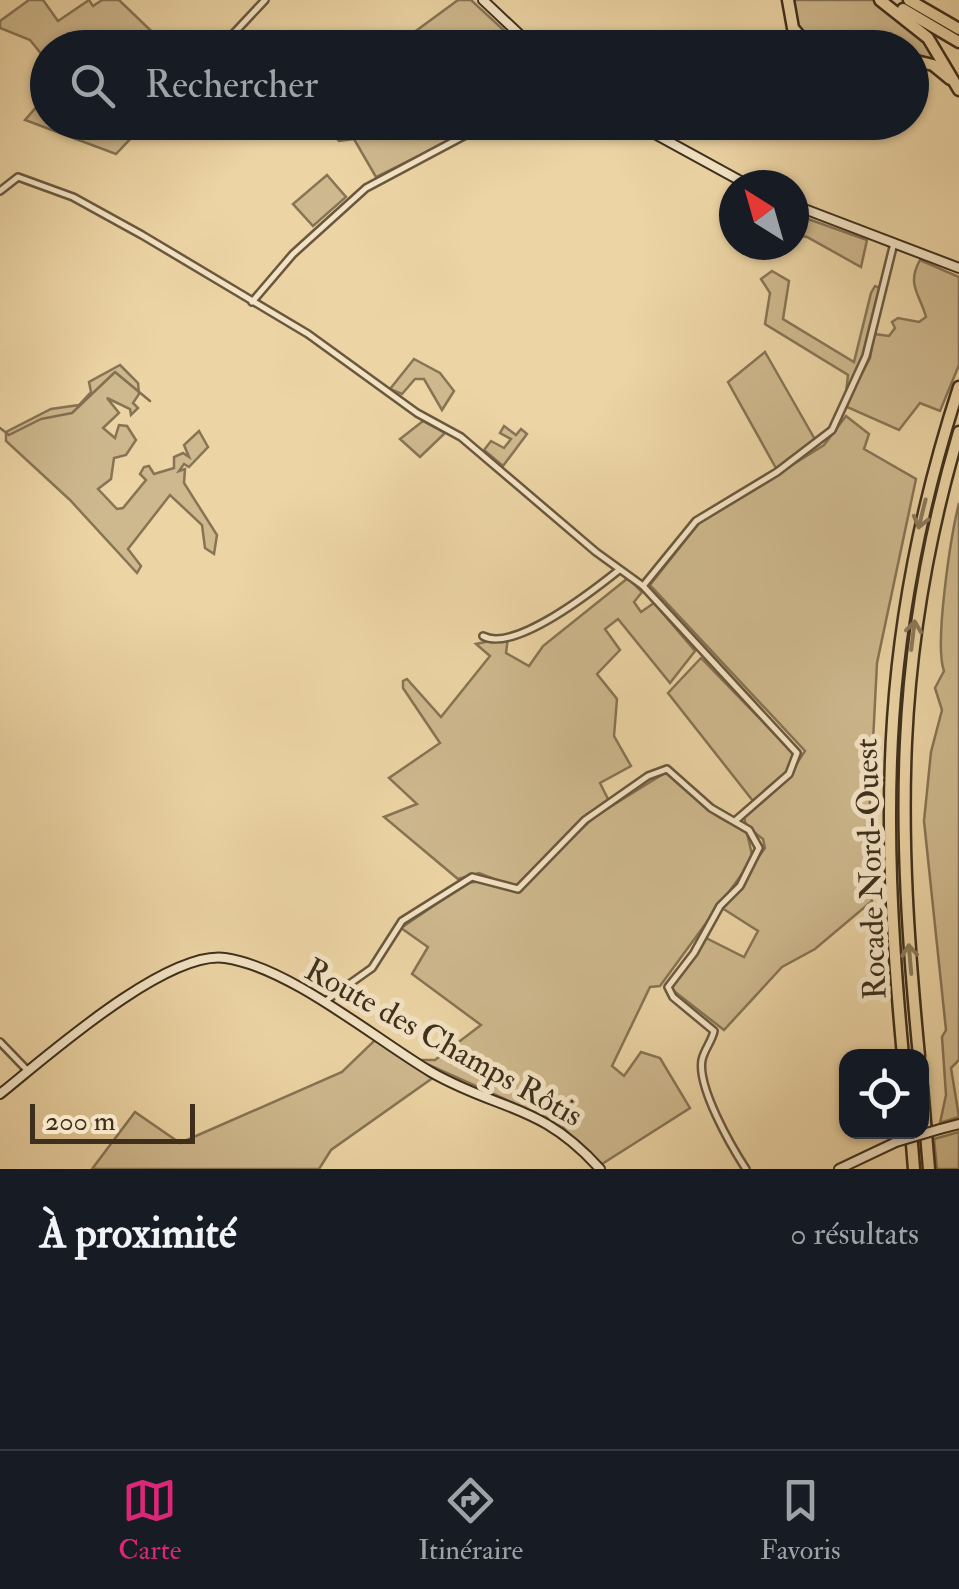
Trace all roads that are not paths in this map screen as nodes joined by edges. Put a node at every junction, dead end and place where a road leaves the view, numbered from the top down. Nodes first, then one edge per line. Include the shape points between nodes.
1 (265, 0) edge
2 (483, 0) edge
3 (788, 0) edge
4 (880, 0) edge
5 (889, 0) edge
6 (910, 0) edge
7 (959, 29) edge
8 (237, 30) edge
9 (515, 30) edge
10 (795, 30) edge
11 (918, 30) edge
12 (929, 40) edge
13 (959, 42) edge
14 (929, 65) edge
15 (959, 92) edge
16 (456, 140) edge
17 (666, 140) edge
18 (721, 170) edge
19 (0, 191) edge
20 (809, 211) edge
21 (894, 242) junction
22 (959, 268) edge
23 (252, 302) junction
24 (959, 387) edge
25 (959, 432) edge
26 (619, 570) junction
27 (643, 586) junction
28 (483, 636) dead end
29 (735, 820) junction
30 (324, 1002) junction
31 (0, 1042) edge
32 (903, 1049) edge
33 (918, 1049) edge
34 (28, 1071) junction
35 (0, 1094) edge
36 (959, 1124) edge
37 (911, 1139) edge
38 (926, 1139) edge
39 (600, 1169) edge
40 (746, 1169) edge
41 (838, 1169) edge
42 (914, 1169) edge
43 (929, 1169) edge

1 - 8 street
2 - 9 street
3 - 10 highway
4 - 11 highway
5 - 13 highway
6 - 7 highway
12 - 15 highway
14 - 15 highway
16 - 23 street via 366,188
17 - 18 street
19 - 23 street via 18,177 73,196
20 - 21 street
21 - 22 street
21 - 27 street via 864,362 828,436 696,521
23 - 26 street via 462,438
24 -> 32 highway, Rocade Nord-Ouest via 910,564 890,713 887,832
33 -> 25 highway, Rocade Nord-Ouest via 904,898 904,730 920,590
26 - 27 street
26 - 28 street via 547,621 494,639
27 - 29 street via 798,754 789,774
29 - 30 street via 710,808 665,768 585,820 518,889 477,876 402,921 372,968
29 - 40 street via 756,838 758,856 668,986 714,1031 703,1074
30 - 34 street, Route des Champs Rôtis via 246,964 210,958 109,1008
30 - 39 street, Route des Champs Rôtis via 442,1078 550,1123
31 - 34 street
34 - 35 street, Route des Champs Rôtis
36 - 41 street, bridge via 896,1142
37 - 42 highway
38 - 43 highway

